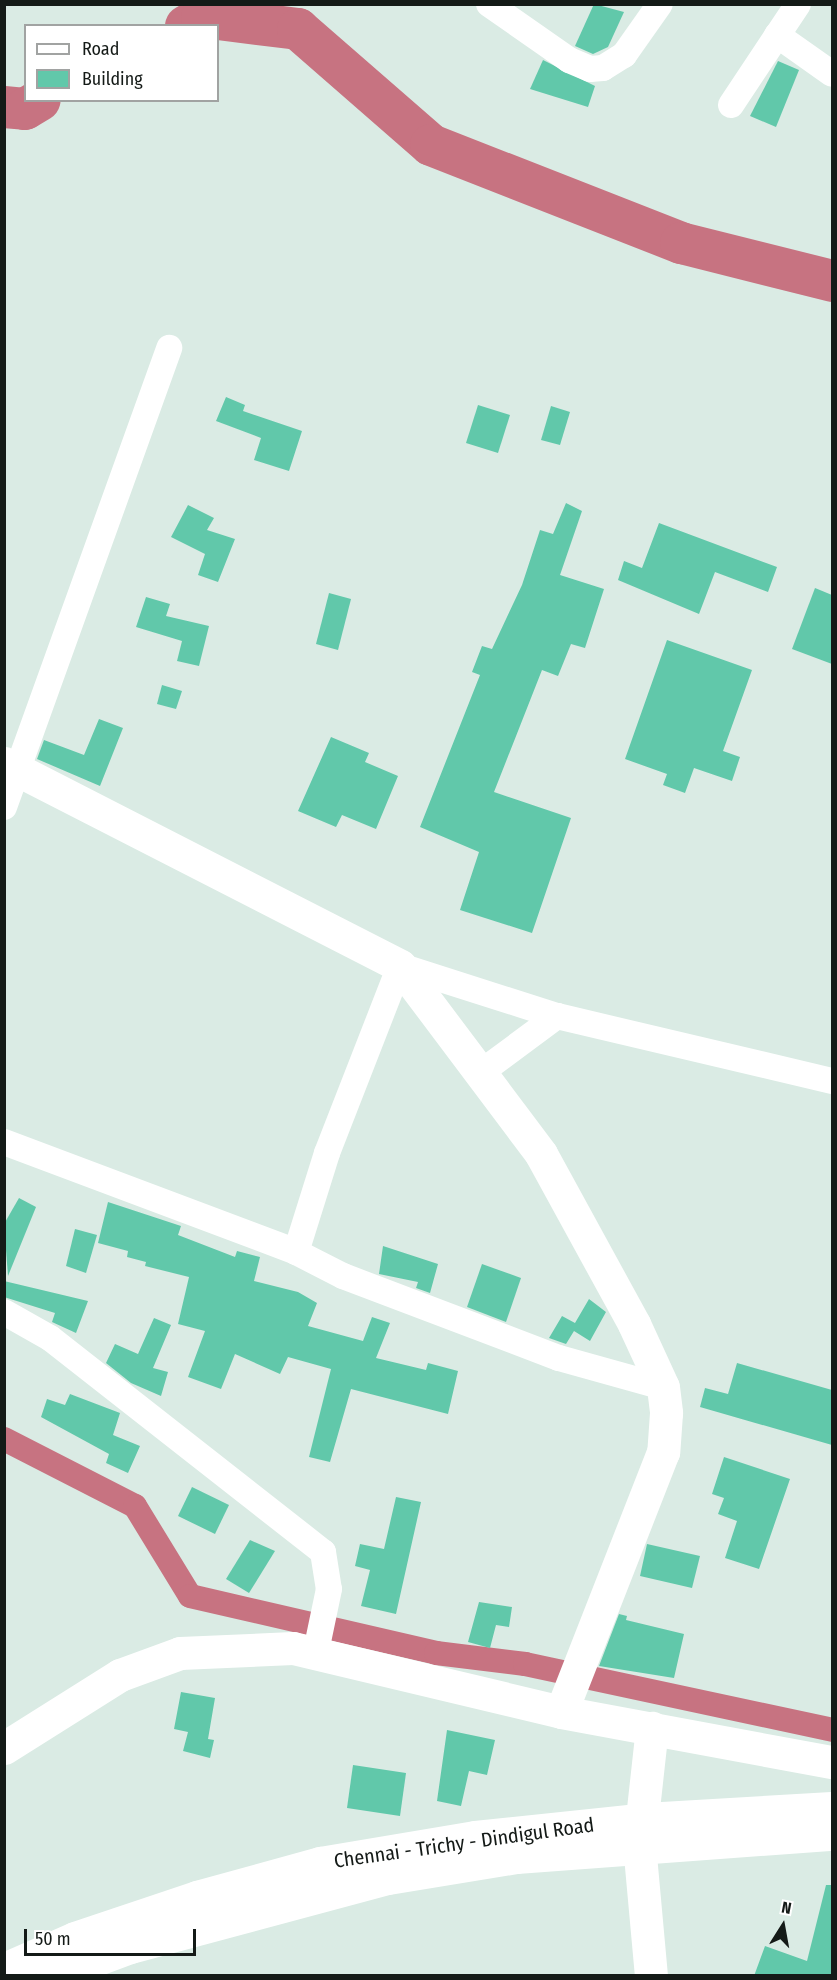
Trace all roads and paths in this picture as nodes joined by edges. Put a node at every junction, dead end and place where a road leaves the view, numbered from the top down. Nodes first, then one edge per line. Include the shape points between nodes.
1 (489, 4) edge
2 (660, 4) edge
3 (798, 4) edge
4 (777, 35) junction
5 (832, 74) edge
6 (730, 105) dead end
7 (169, 348) dead end
8 (10, 766) edge
9 (4, 807) edge
10 (400, 966) junction
11 (557, 1016) junction
12 (480, 1073) junction
13 (832, 1081) edge
14 (4, 1142) edge
15 (296, 1252) junction
16 (4, 1312) edge
17 (663, 1387) junction
18 (317, 1645) junction
19 (570, 1687) junction
20 (652, 1728) junction
21 (4, 1748) edge
22 (832, 1762) edge
23 (832, 1808) edge
24 (642, 1832) junction
25 (832, 1834) edge
26 (4, 1969) edge
27 (52, 1976) edge
28 (651, 1976) edge

1 - 2 street via 569,60 590,69 603,68 624,55
3 - 4 street
4 - 5 street
4 - 6 street
7 - 8 street
8 - 9 street
8 - 10 main road
10 - 11 street
10 - 12 main road
10 - 15 street via 327,1153
11 - 12 street
11 - 13 street
12 - 17 main road via 541,1154 634,1324
14 - 15 street
15 - 17 street via 344,1276 559,1358
16 - 18 street via 50,1338 323,1552 329,1589
17 - 19 main road via 663,1452
18 - 19 main road
18 - 21 main road via 180,1653 120,1674
19 - 20 main road
20 - 22 main road
20 - 24 main road via 646,1757
23 - 24 main road, Chennai - Trichy - Dindigul Road
24 - 25 main road, Chennai - Trichy - Dindigul Road
24 - 26 main road, Chennai - Trichy - Dindigul Road via 475,1837 320,1863 197,1897 75,1938
24 - 27 main road, Chennai - Trichy - Dindigul Road via 388,1878 142,1944
24 - 28 main road

